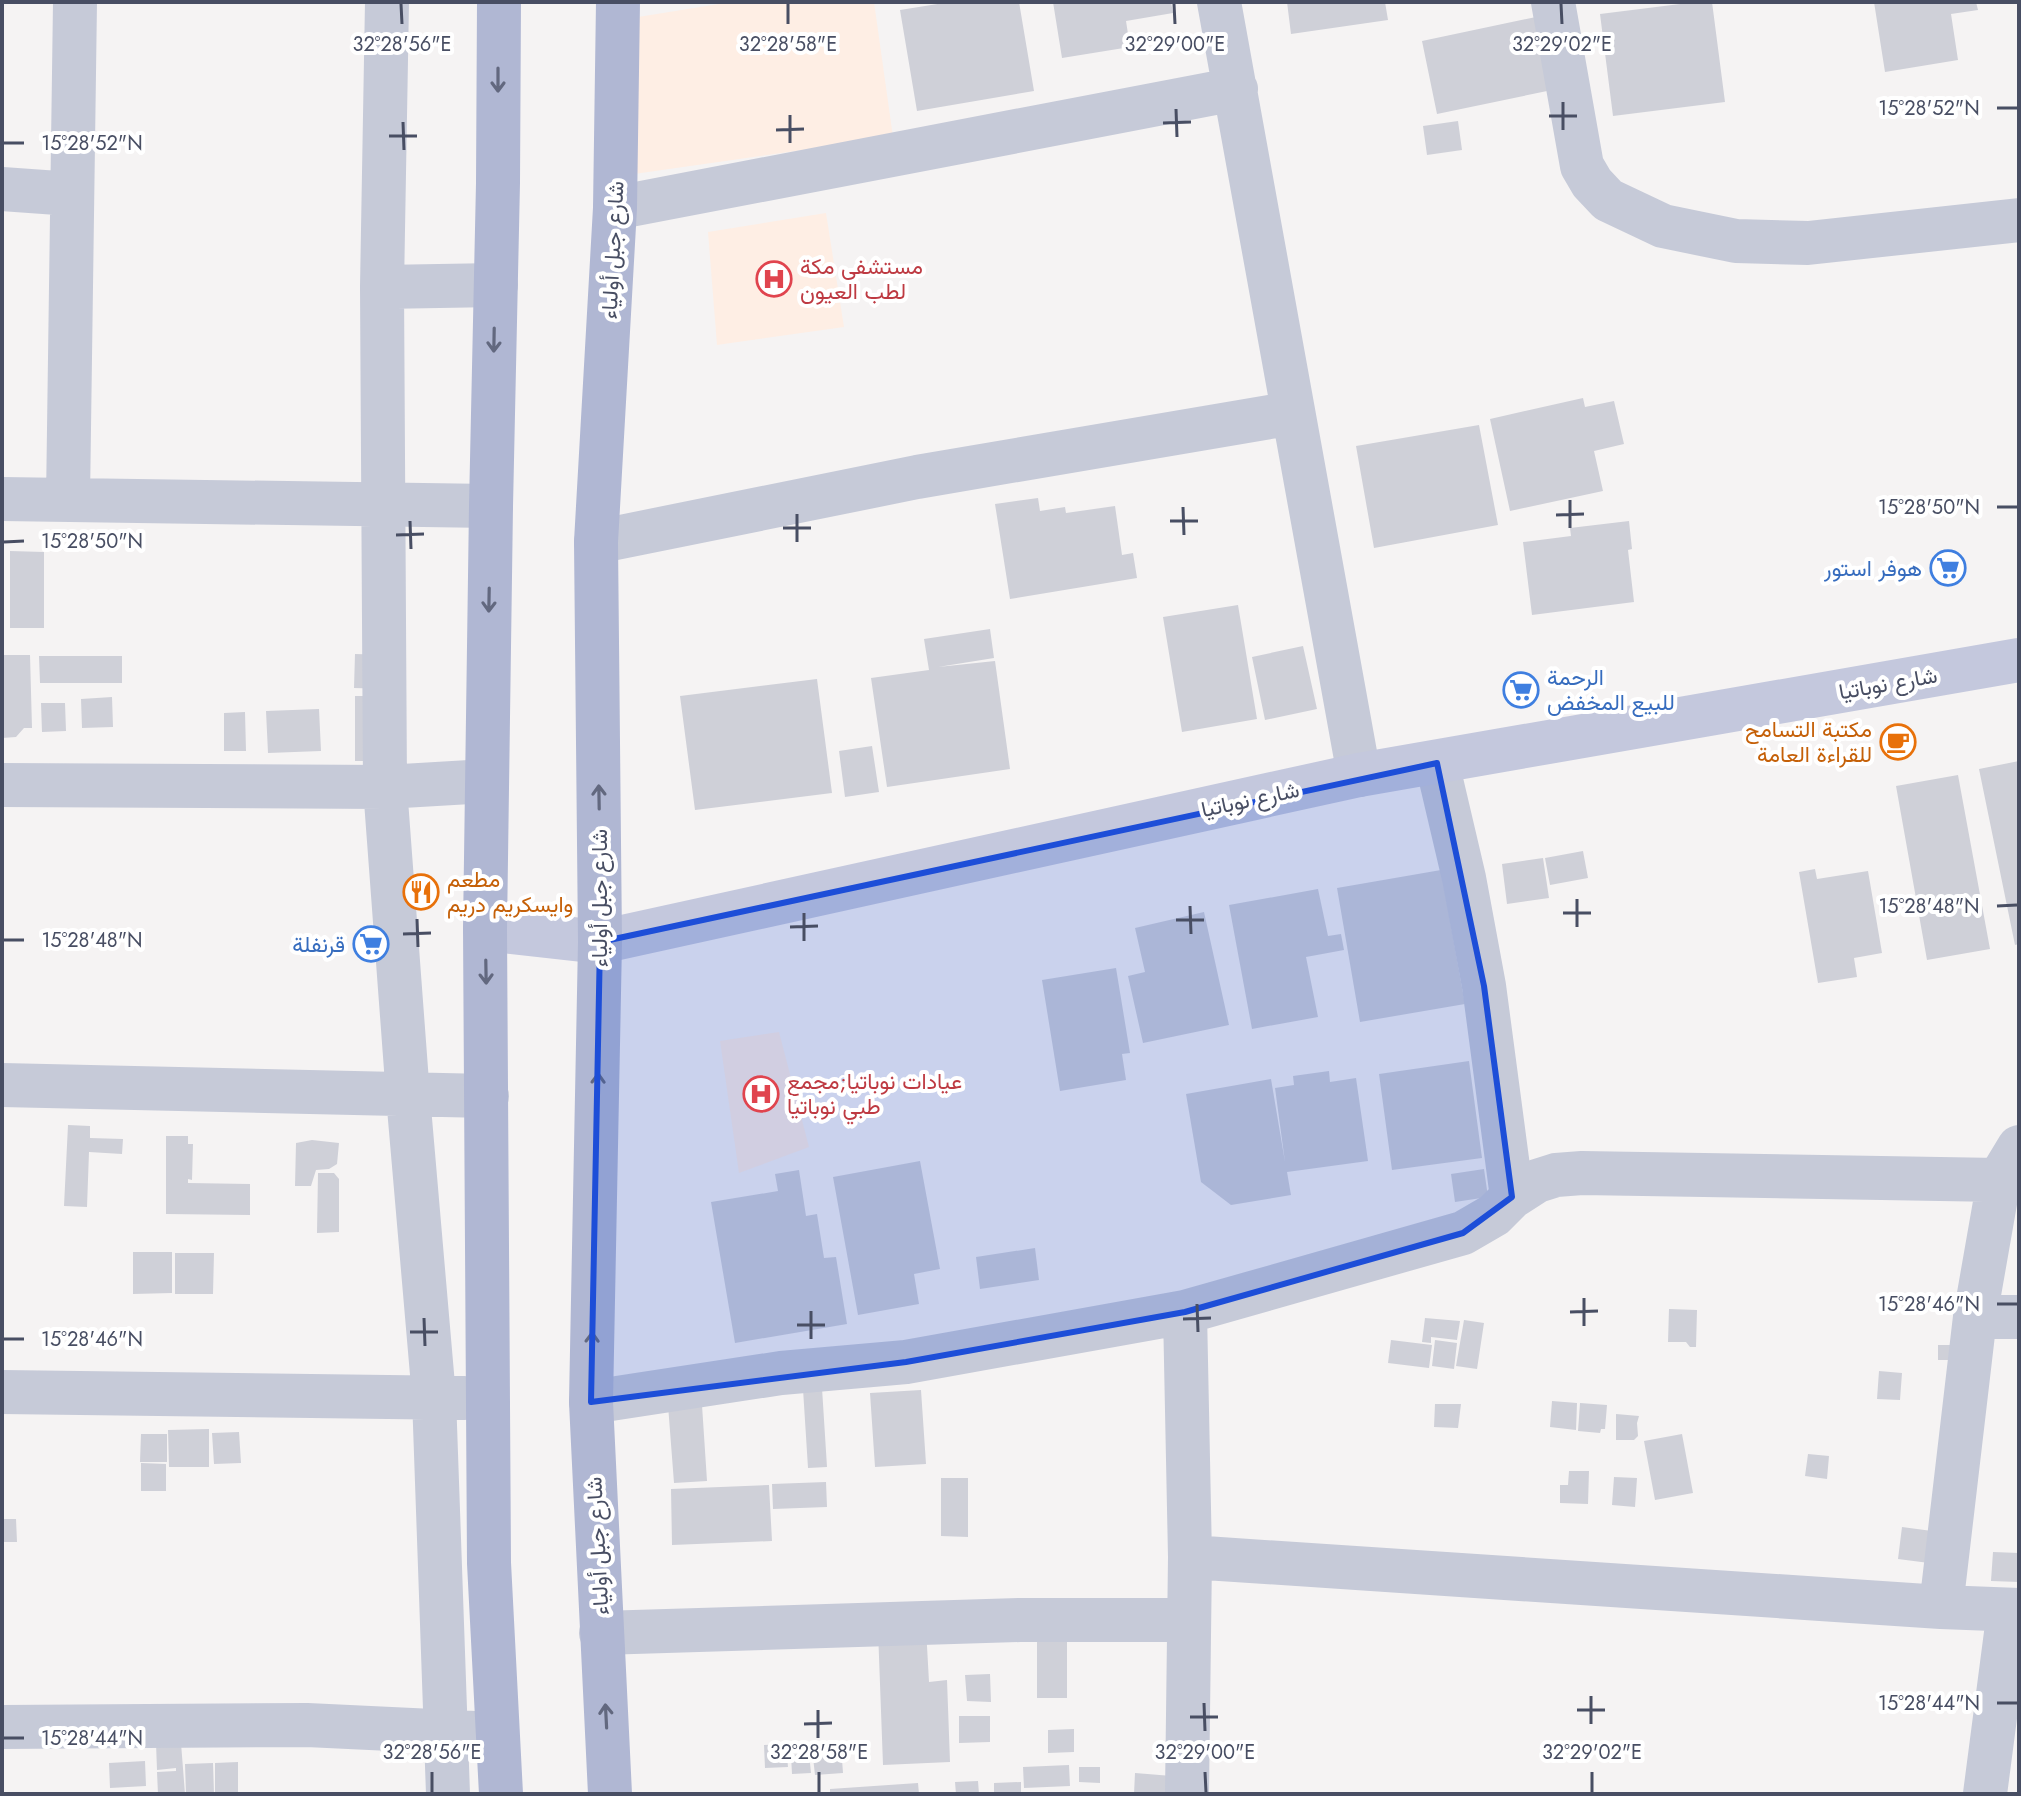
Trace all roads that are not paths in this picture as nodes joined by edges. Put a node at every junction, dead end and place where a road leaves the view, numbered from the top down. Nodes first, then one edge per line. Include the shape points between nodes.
1 (75, 2) edge
2 (387, 2) edge
3 (499, 2) edge
4 (618, 2) edge
5 (1219, 2) edge
6 (1553, 2) edge
7 (1236, 89) junction
8 (2, 189) edge
9 (72, 194) junction
10 (615, 208) junction
11 (2019, 220) edge
12 (496, 285) junction
13 (382, 287) junction
14 (1293, 413) junction
15 (2, 499) edge
16 (68, 500) junction
17 (382, 505) junction
18 (491, 506) junction
19 (596, 542) junction
20 (2019, 660) edge
21 (1437, 763) junction
22 (1359, 775) junction
23 (487, 781) junction
24 (2, 785) edge
25 (385, 787) junction
26 (485, 929) junction
27 (600, 942) junction
28 (2, 1085) edge
29 (408, 1096) junction
30 (487, 1096) junction
31 (2009, 1163) edge
32 (1512, 1197) junction
33 (1185, 1312) junction
34 (1975, 1317) junction
35 (2019, 1317) edge
36 (2, 1392) edge
37 (434, 1397) junction
38 (488, 1399) junction
39 (591, 1402) junction
40 (1190, 1557) junction
41 (1941, 1607) junction
42 (2014, 1610) edge
43 (1189, 1620) junction
44 (601, 1633) junction
45 (2, 1727) edge
46 (498, 1732) junction
47 (445, 1733) junction
48 (448, 1794) edge
49 (501, 1794) edge
50 (610, 1794) edge
51 (1187, 1794) edge
52 (1985, 1794) edge

1 - 9 street
2 - 13 street
3 -> 12 main road
4 - 10 main road, شارع جبل أولياء
5 - 7 street
6 - 11 street via 1582,166 1608,200 1663,226 1736,241 1808,243
7 - 10 street
7 - 14 street
8 - 9 street
9 - 16 street
10 - 19 main road, شارع جبل أولياء
12 - 13 street
12 -> 18 main road
13 - 17 street
14 - 19 street via 917,477
14 - 22 street
15 - 16 street
16 - 17 street
17 - 18 street
17 - 25 street
18 -> 23 main road
27 -> 19 main road, شارع جبل أولياء
20 - 21 street, شارع نوباتيا
21 - 22 street, شارع نوباتيا
21 - 32 street via 1484,986
22 - 27 street, شارع نوباتيا
23 - 25 street
23 - 26 main road
24 - 25 street
25 - 29 street
26 - 27 street, شارع نوباتيا
26 -> 30 main road
39 -> 27 main road, شارع جبل أولياء
28 - 29 street
29 - 30 street
29 - 37 street
30 - 38 main road
31 - 32 street via 1582,1173 1537,1181
31 - 34 street
32 - 33 street via 1463,1233
33 - 39 street via 906,1362 781,1373
33 - 40 street
34 - 35 street
34 - 41 street
36 - 37 street
37 - 38 street
37 - 47 street
38 - 46 main road
39 - 44 main road, شارع جبل أولياء
40 - 41 street
40 - 43 street
41 - 42 street
42 - 52 street
43 - 44 street
43 - 51 street
50 -> 44 main road, شارع جبل أولياء
45 - 47 street via 307,1725
46 - 47 street
46 - 49 main road
47 - 48 street

